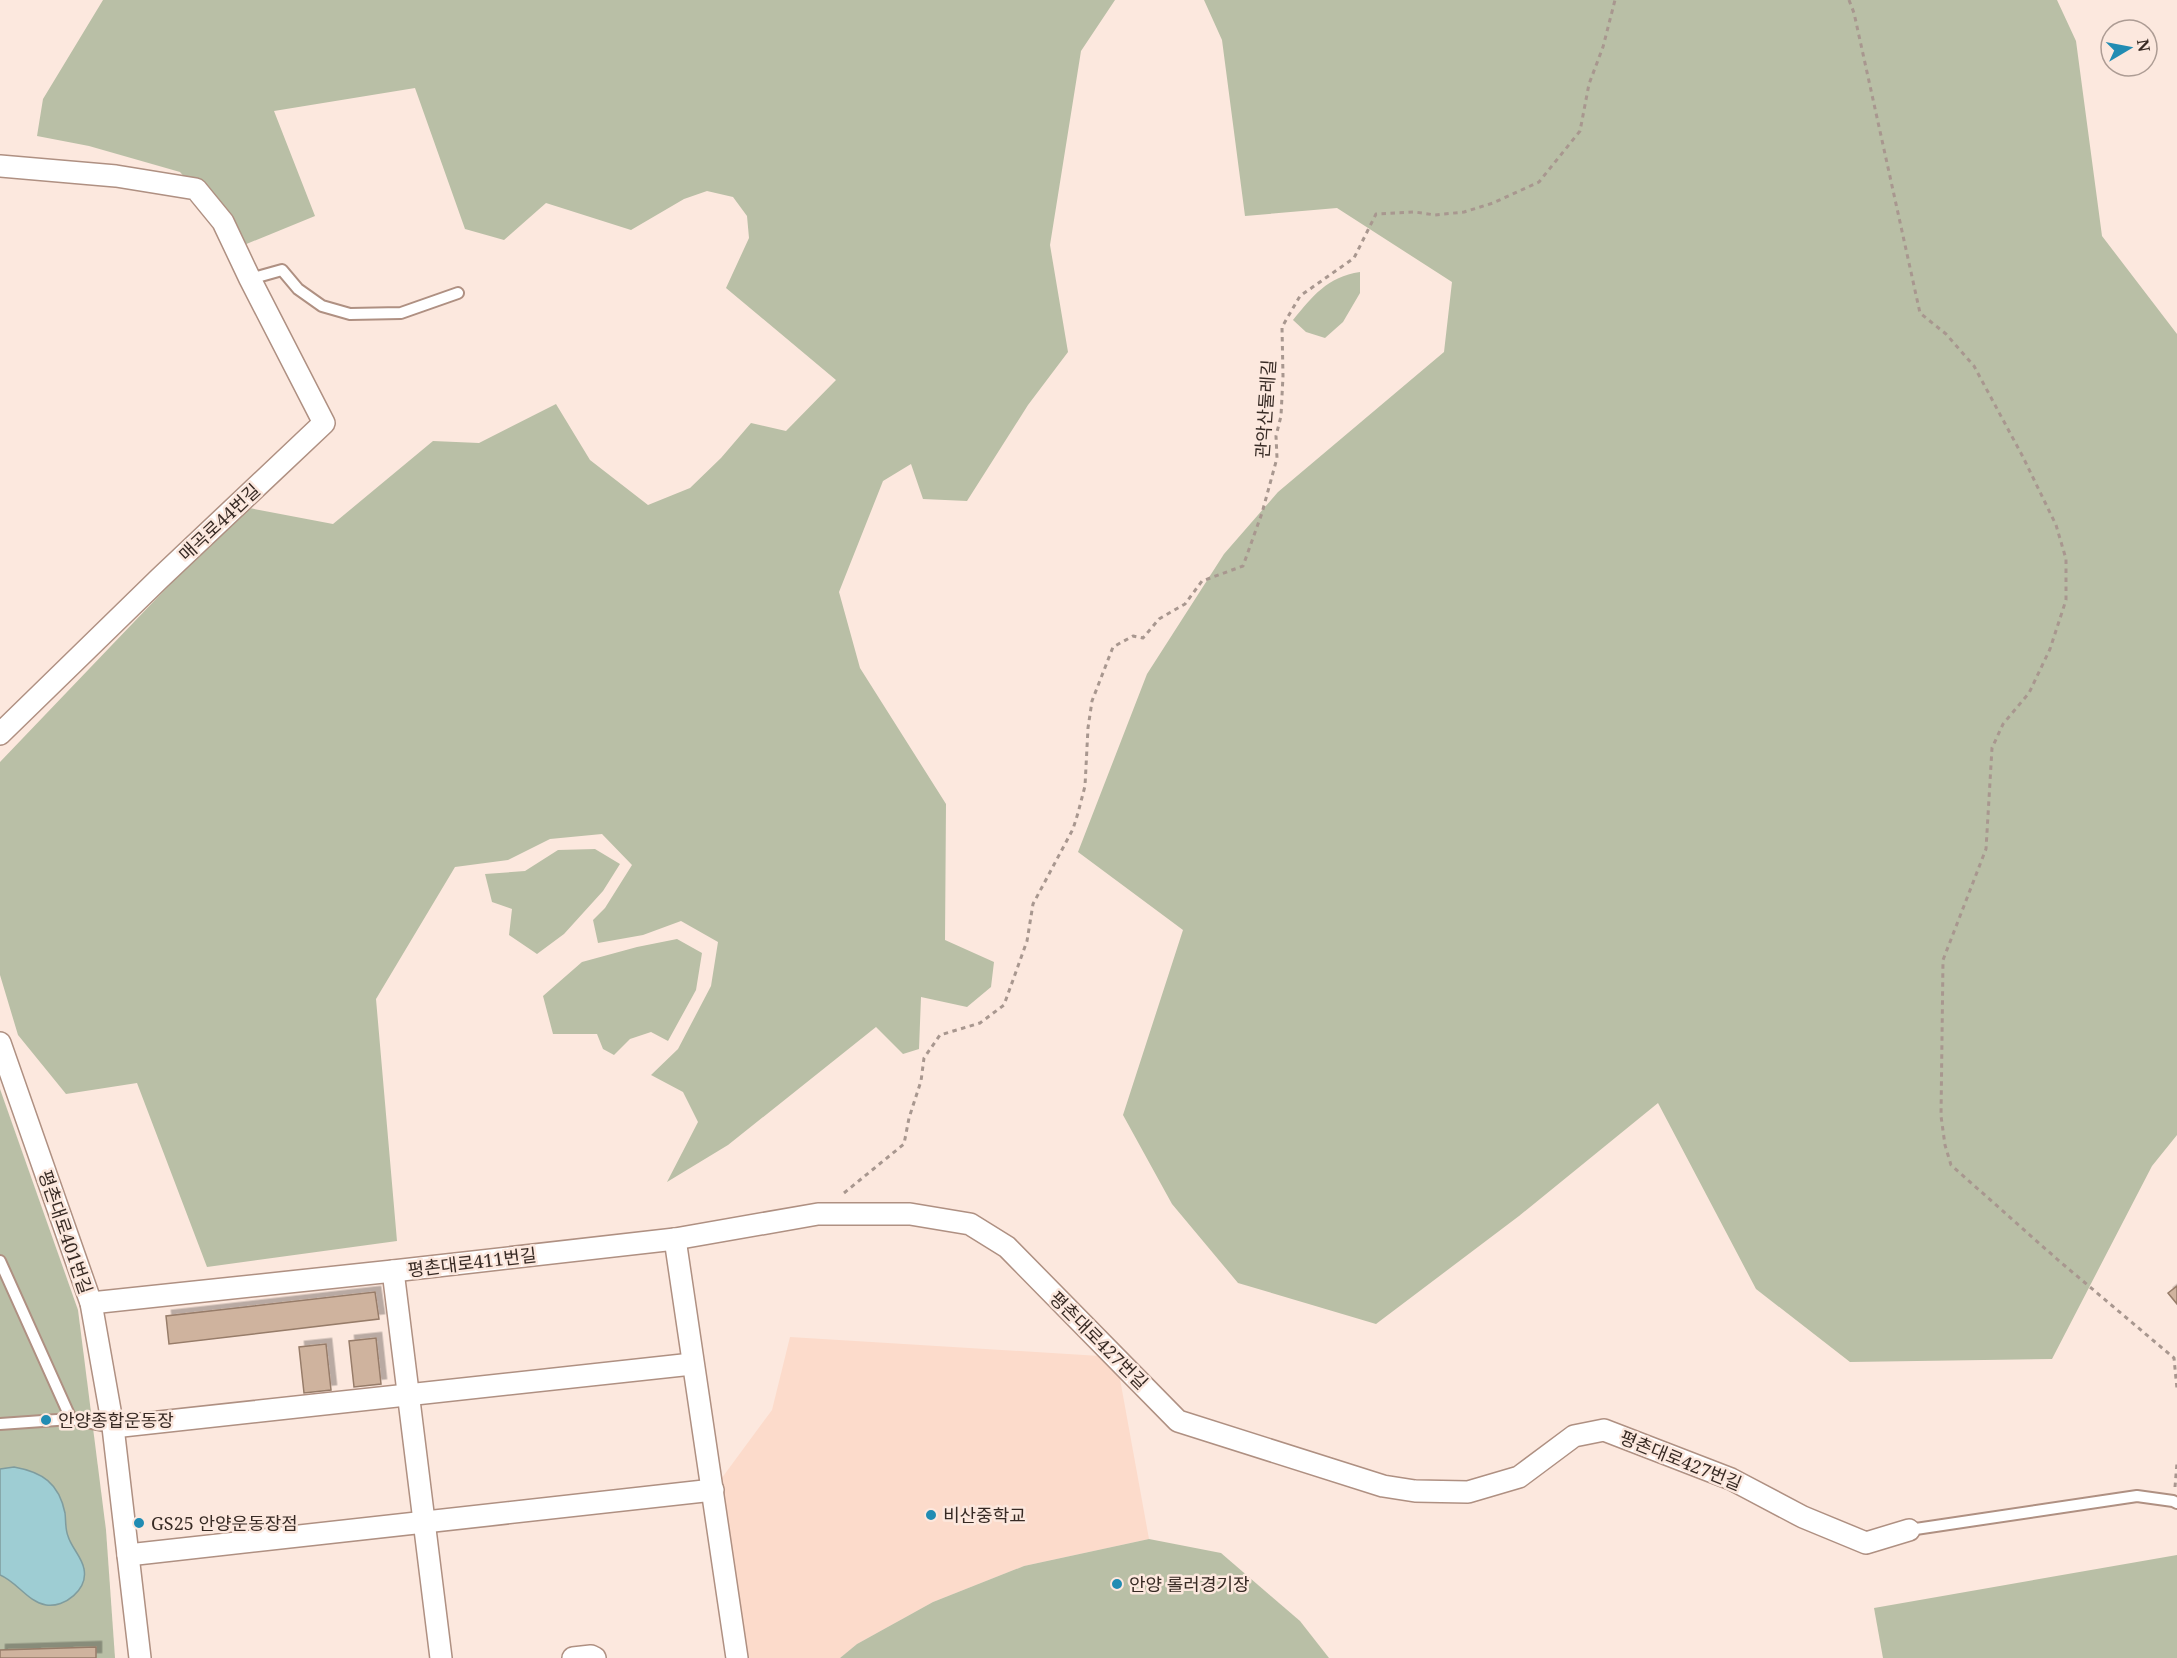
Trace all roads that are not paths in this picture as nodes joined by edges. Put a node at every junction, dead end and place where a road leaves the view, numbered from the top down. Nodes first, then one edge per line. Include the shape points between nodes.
1 (0, 166) edge
2 (250, 279) junction
3 (458, 293) dead end
4 (0, 734) edge
5 (0, 1042) edge
6 (675, 1239) junction
7 (0, 1261) edge
8 (393, 1271) junction
9 (91, 1303) junction
10 (692, 1364) junction
11 (408, 1394) junction
12 (71, 1419) junction
13 (0, 1424) edge
14 (113, 1427) junction
15 (713, 1490) junction
16 (2175, 1502) edge
17 (425, 1522) junction
18 (1909, 1530) joint
19 (128, 1555) junction
20 (140, 1658) edge
21 (441, 1658) edge
22 (573, 1658) edge
23 (595, 1658) edge
24 (737, 1658) edge

1 - 2 street, 매곡로44번길 via 116,176 196,189 223,222
2 - 3 lane via 282,270 298,289 322,306 350,314 401,313
2 - 4 street, 매곡로44번길 via 324,423
5 - 9 street, 평촌대로401번길
6 - 8 street, 평촌대로411번길
6 - 10 street
6 - 18 street, 평촌대로427번길 via 818,1214 910,1214 970,1224 1006,1247 1178,1421 1383,1486 1415,1491 1468,1492 1519,1477 1574,1436 1604,1430 1731,1479 1803,1517 1866,1543
7 - 12 lane
8 - 9 street
8 - 11 street, 평촌대로411번길
9 - 14 street, 평촌대로401번길
10 - 11 street
10 - 15 street
11 - 14 street
11 - 17 street, 평촌대로411번길
12 - 13 lane
12 - 14 lane
14 - 19 street, 평촌대로401번길
15 - 17 street
15 - 24 street
16 - 18 lane via 2137,1496
17 - 19 street
17 - 21 street, 평촌대로411번길
19 - 20 street, 평촌대로401번길
22 - 23 street

